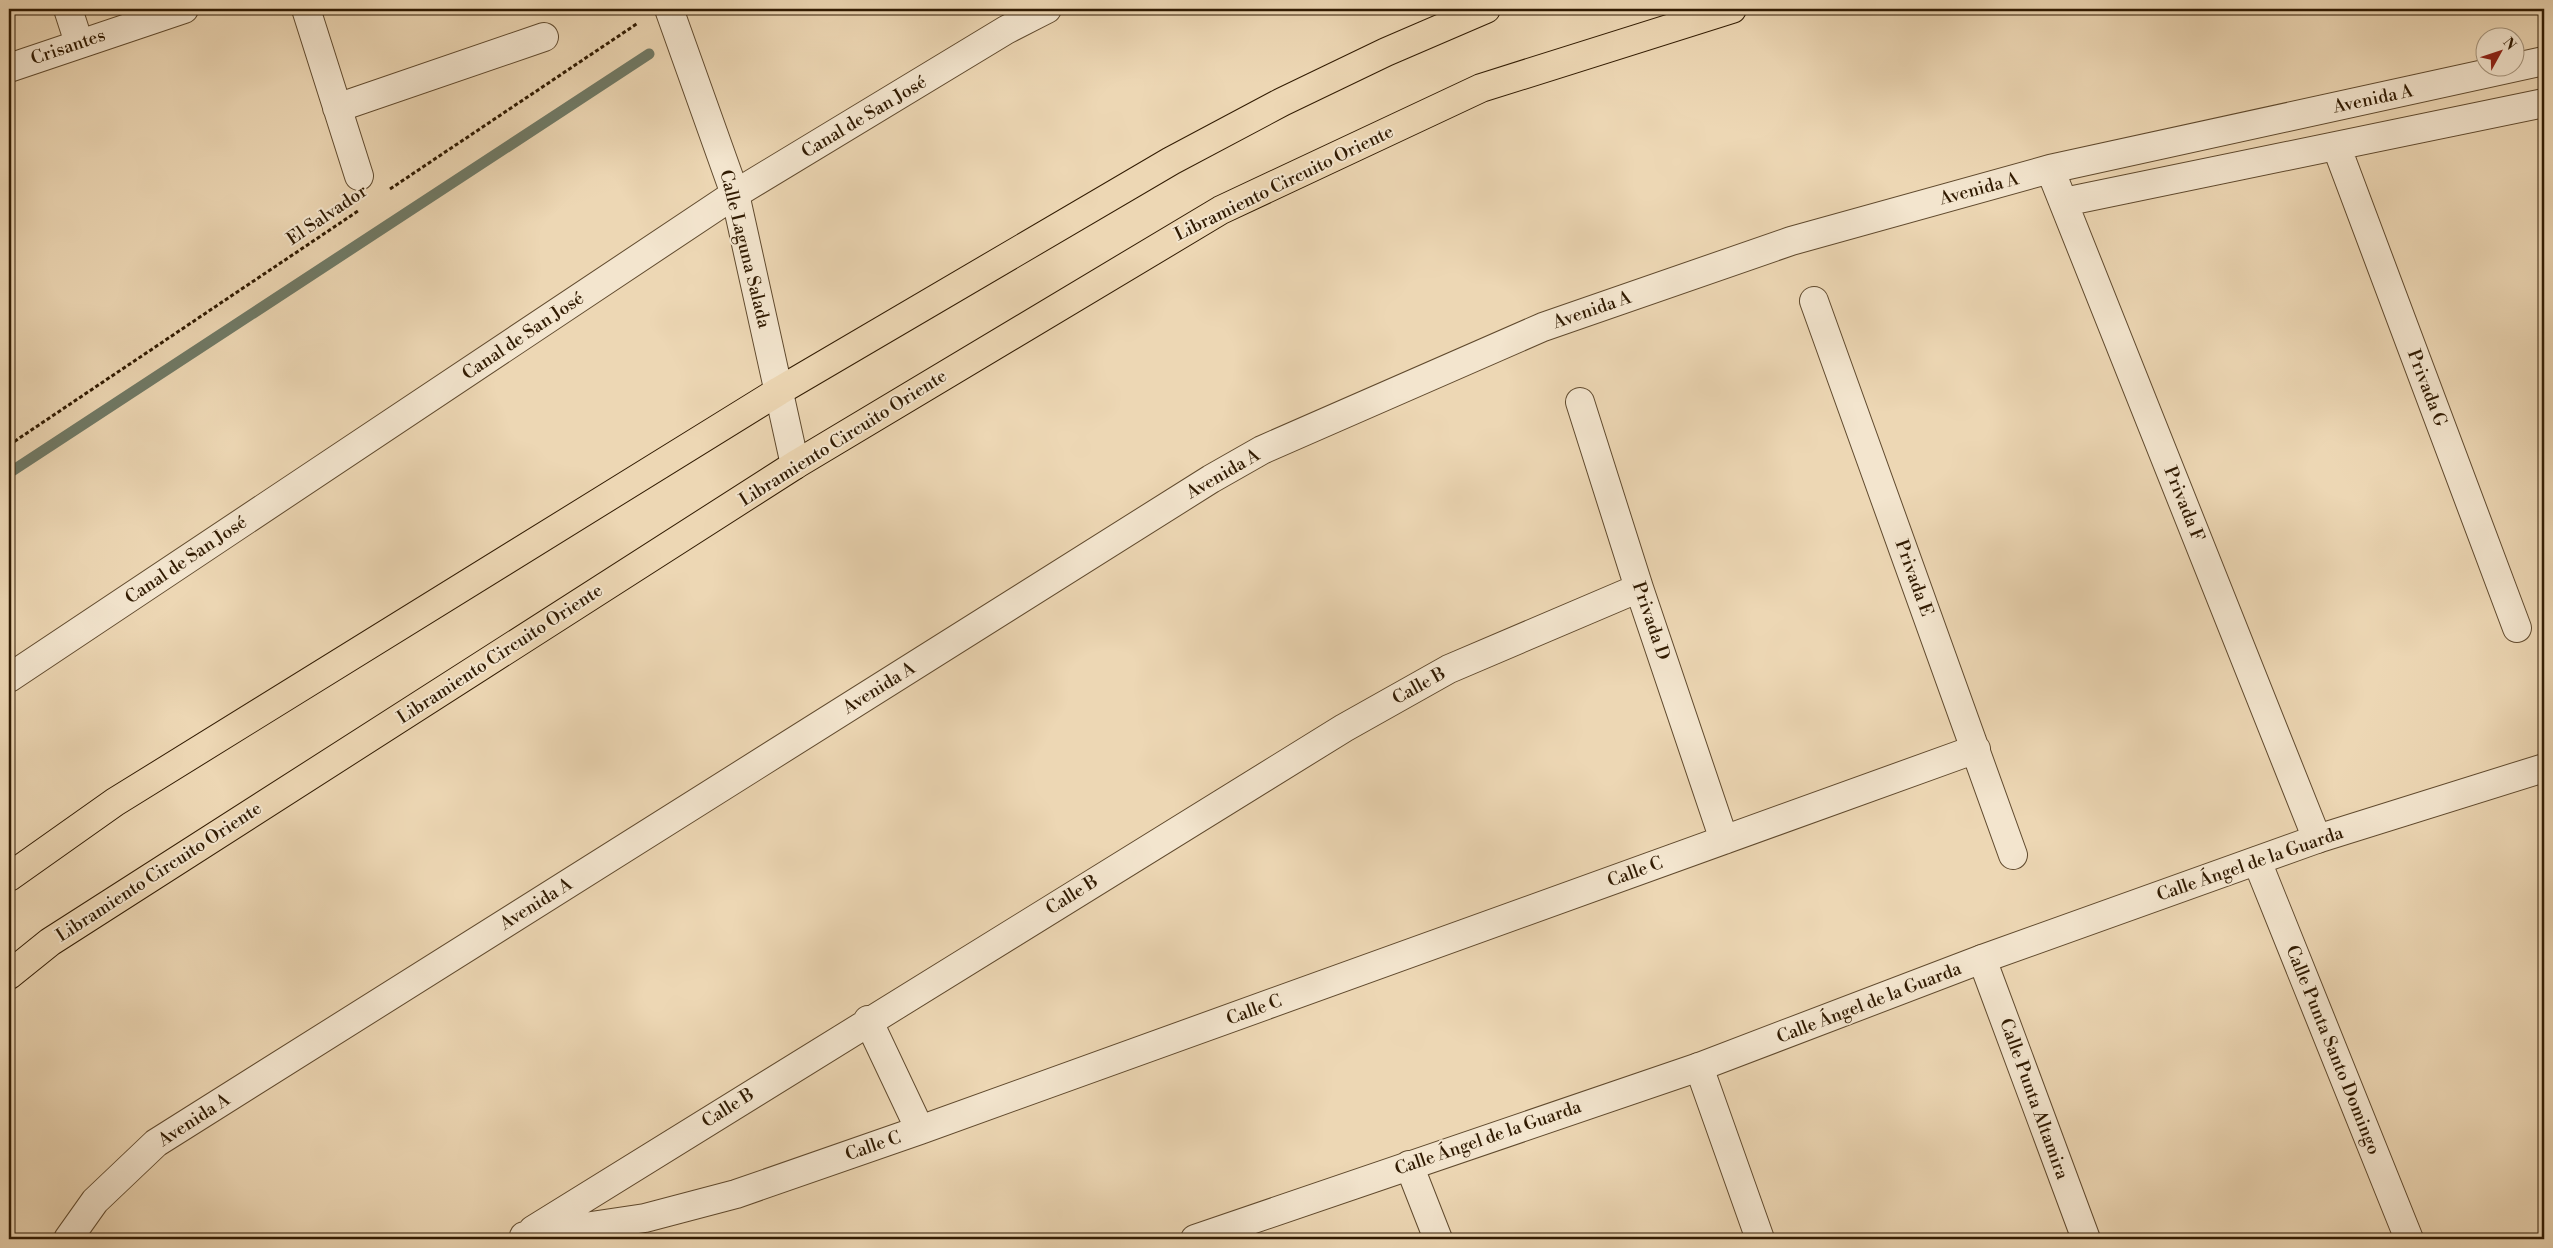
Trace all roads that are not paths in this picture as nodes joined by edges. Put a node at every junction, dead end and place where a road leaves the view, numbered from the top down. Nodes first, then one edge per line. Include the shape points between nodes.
1 (68, 9) edge
2 (184, 9) edge
3 (306, 9) edge
4 (669, 9) edge
5 (1047, 9) edge
6 (1486, 9) edge
7 (1732, 9) edge
8 (544, 37) dead end
9 (79, 43) junction
10 (2544, 61) edge
11 (9, 68) edge
12 (2544, 103) edge
13 (337, 108) junction
14 (2337, 148) junction
15 (2050, 169) junction
16 (359, 176) dead end
17 (735, 194) junction
18 (2064, 202) junction
19 (1814, 301) dead end
20 (779, 391) junction
21 (1580, 402) dead end
22 (795, 465) junction
23 (1639, 588) junction
24 (2517, 628) dead end
25 (9, 678) edge
26 (1976, 749) junction
27 (2544, 768) edge
28 (2317, 839) junction
29 (1724, 840) junction
30 (2012, 855) dead end
31 (2257, 861) junction
32 (9, 877) edge
33 (1982, 959) junction
34 (9, 975) edge
35 (868, 1020) junction
36 (1699, 1067) junction
37 (920, 1130) junction
38 (1409, 1165) junction
39 (521, 1238) edge
40 (68, 1239) edge
41 (1195, 1239) edge
42 (1438, 1239) edge
43 (1760, 1239) edge
44 (2086, 1239) edge
45 (2409, 1239) edge

1 - 9 street
2 - 9 street, Crisantes
3 - 13 street
4 - 17 street, Calle Laguna Salada
5 - 17 street, Canal de San José via 1006,30
6 - 20 main road via 1282,102 1171,161
7 - 22 main road, Libramiento Circuito Oriente via 1481,88 1221,210
8 - 13 street
9 - 11 street, Crisantes
10 - 15 street, Avenida A
12 - 14 street
13 - 16 street
14 - 18 street
14 - 24 street, Privada G
15 - 18 street, Privada F
15 - 40 street, Avenida A via 1792,241 1543,327 1262,450 1203,484 156,1144 95,1200
17 - 20 street, Calle Laguna Salada
17 - 25 street, Canal de San José
18 - 28 street, Privada F
19 - 26 street, Privada E
20 - 22 street, Calle Laguna Salada
20 - 32 main road via 115,802
21 - 23 street, Privada D
22 - 34 main road, Libramiento Circuito Oriente via 50,942
23 - 29 street, Privada D
23 - 35 street, Calle B via 1449,670 1344,728
26 - 29 street, Calle C
26 - 30 street, Privada E
27 - 28 street, Calle Ángel de la Guarda
28 - 31 street, Calle Ángel de la Guarda
29 - 37 street, Calle C
31 - 33 street, Calle Ángel de la Guarda
31 - 45 street, Calle Punta Santo Domingo
33 - 36 street, Calle Ángel de la Guarda
33 - 44 street, Calle Punta Altamira
35 - 37 street
35 - 39 street, Calle B
36 - 38 street, Calle Ángel de la Guarda
36 - 43 street
37 - 39 street, Calle C via 736,1194 654,1216
38 - 41 street, Calle Ángel de la Guarda
38 - 42 street

